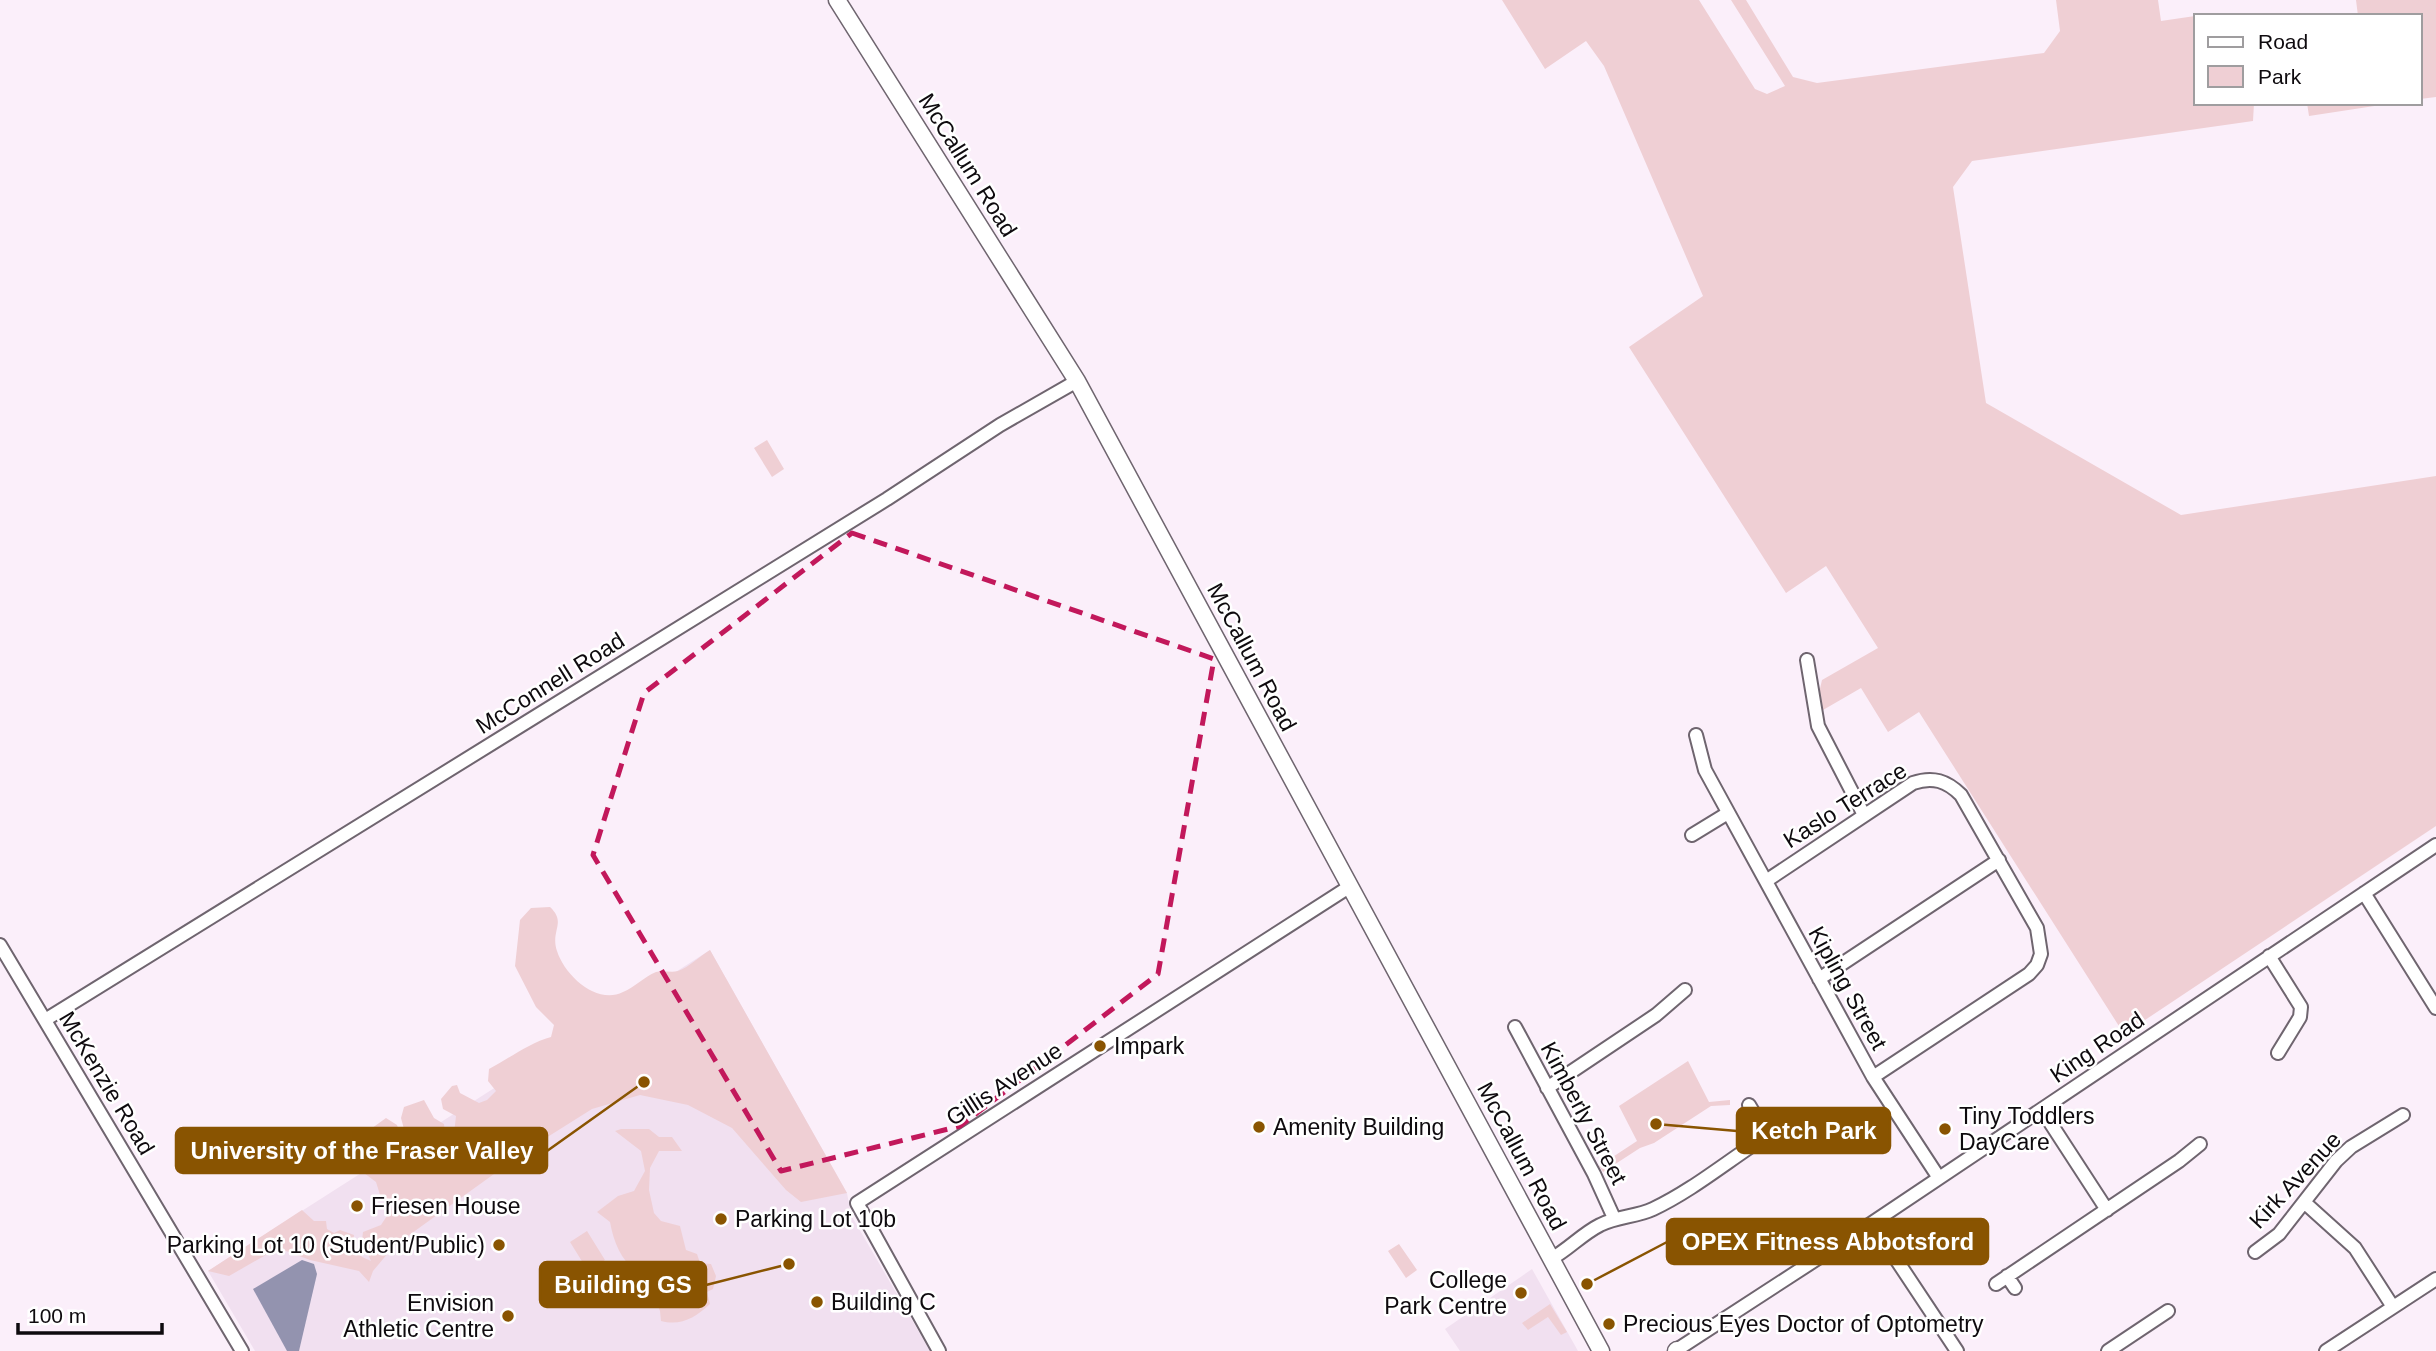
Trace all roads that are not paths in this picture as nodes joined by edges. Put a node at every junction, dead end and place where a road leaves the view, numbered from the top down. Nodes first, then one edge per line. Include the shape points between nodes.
1 (837, 0) edge
2 (1077, 381) junction
3 (1807, 660) dead end
4 (1696, 735) dead end
5 (1728, 813) junction
6 (1864, 815) junction
7 (1692, 835) dead end
8 (2436, 845) edge
9 (1999, 860) junction
10 (1766, 881) junction
11 (1349, 887) junction
12 (2364, 893) junction
13 (0, 945) edge
14 (2269, 956) junction
15 (1819, 979) junction
16 (1685, 990) dead end
17 (2436, 1008) edge
18 (45, 1020) junction
19 (1515, 1027) dead end
20 (2278, 1053) dead end
21 (1873, 1077) junction
22 (1547, 1088) junction
23 (1749, 1105) dead end
24 (2042, 1110) junction
25 (2403, 1115) dead end
26 (2200, 1144) dead end
27 (1940, 1178) junction
28 (2304, 1202) junction
29 (2107, 1210) junction
30 (1614, 1219) junction
31 (1872, 1223) junction
32 (2255, 1252) dead end
33 (1551, 1259) junction
34 (2436, 1279) edge
35 (2015, 1289) dead end
36 (2393, 1307) junction
37 (2168, 1311) dead end
38 (242, 1351) edge
39 (939, 1351) edge
40 (1601, 1351) edge
41 (1676, 1351) edge
42 (1957, 1351) edge
43 (2108, 1351) edge
44 (2326, 1351) edge

1 - 2 main road, McCallum Road
2 - 11 main road, McCallum Road
2 - 18 street, McConnell Road
3 - 6 street via 1818,726
4 - 5 street, Kipling Street via 1705,770
5 - 7 street
5 - 10 street, Kipling Street
6 - 9 street, Kaslo Terrace via 1913,783 1937,780 1961,795
6 - 10 street, Kaslo Terrace
8 - 12 street, King Road
9 - 15 street
9 - 21 street, Kaslo Terrace via 2037,928 2042,954 2037,965
10 - 15 street, Kipling Street
11 - 33 main road, McCallum Road
11 - 39 street, Gillis Avenue via 857,1203
12 - 14 street, King Road
12 - 17 street
13 - 18 street, McKenzie Road
14 - 20 street via 2301,1007 2300,1017
14 - 24 street, King Road
15 - 21 street, Kipling Street
16 - 22 street via 1656,1015
18 - 38 street, McKenzie Road
19 - 22 street, Kimberly Street
21 - 27 street, Kipling Street
22 - 30 street, Kimberly Street
23 - 30 street via 1760,1122 1757,1140 1750,1147 1666,1202
24 - 27 street, King Road
24 - 29 street
25 - 28 street, Kirk Avenue via 2351,1147
26 - 29 street
27 - 31 street, King Road
28 - 32 street, Kirk Avenue via 2279,1234
28 - 36 street via 2355,1248
29 - 35 street via 2002,1280
30 - 33 street via 1582,1235
31 - 41 street, King Road
31 - 42 street
33 - 40 main road, McCallum Road
34 - 36 street
36 - 44 street
37 - 43 street

